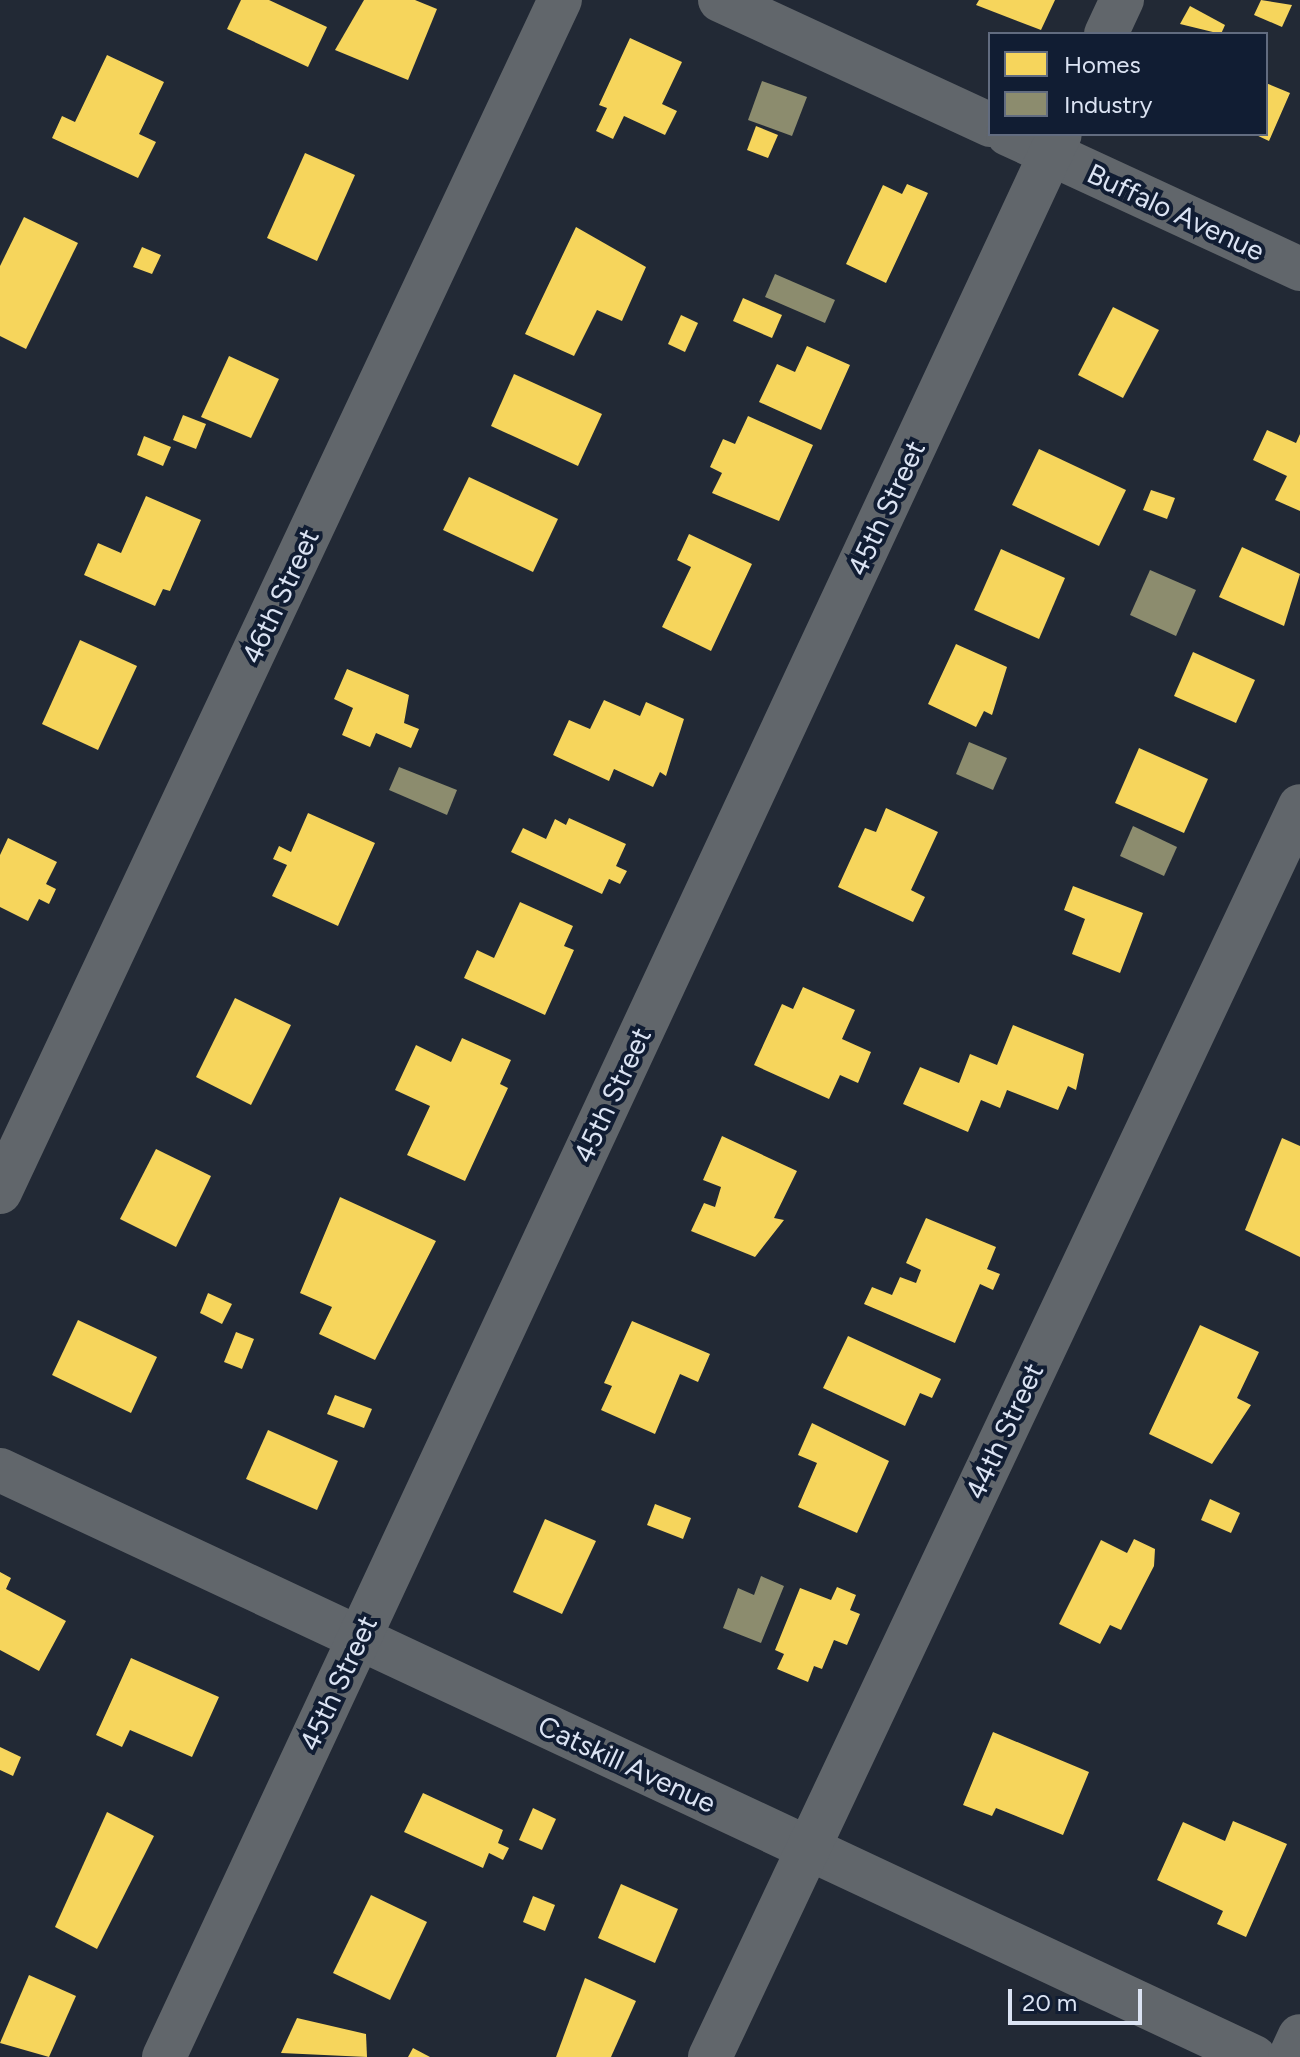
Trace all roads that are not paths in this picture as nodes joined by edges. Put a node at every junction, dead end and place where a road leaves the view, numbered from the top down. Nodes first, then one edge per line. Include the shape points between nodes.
1 (560, 0) edge
2 (720, 0) edge
3 (1122, 0) edge
4 (1107, 32) edge
5 (988, 124) edge
6 (1018, 136) edge
7 (1056, 144) edge
8 (1300, 269) edge
9 (1300, 806) edge
10 (0, 1192) edge
11 (0, 1470) edge
12 (359, 1638) junction
13 (808, 1848) junction
14 (1300, 2036) edge
15 (164, 2057) edge
16 (710, 2057) edge
17 (1254, 2057) edge
18 (1290, 2057) edge

1 - 10 street, 46th Street
2 - 5 street
3 - 4 street
6 - 7 street, Buffalo Avenue
7 - 8 street, Buffalo Avenue
7 - 12 street, 45th Street
9 - 13 street, 44th Street
11 - 12 street, Catskill Avenue
12 - 13 street, Catskill Avenue
12 - 15 street, 45th Street
13 - 16 street, 44th Street
13 - 17 street, Catskill Avenue
14 - 18 street

